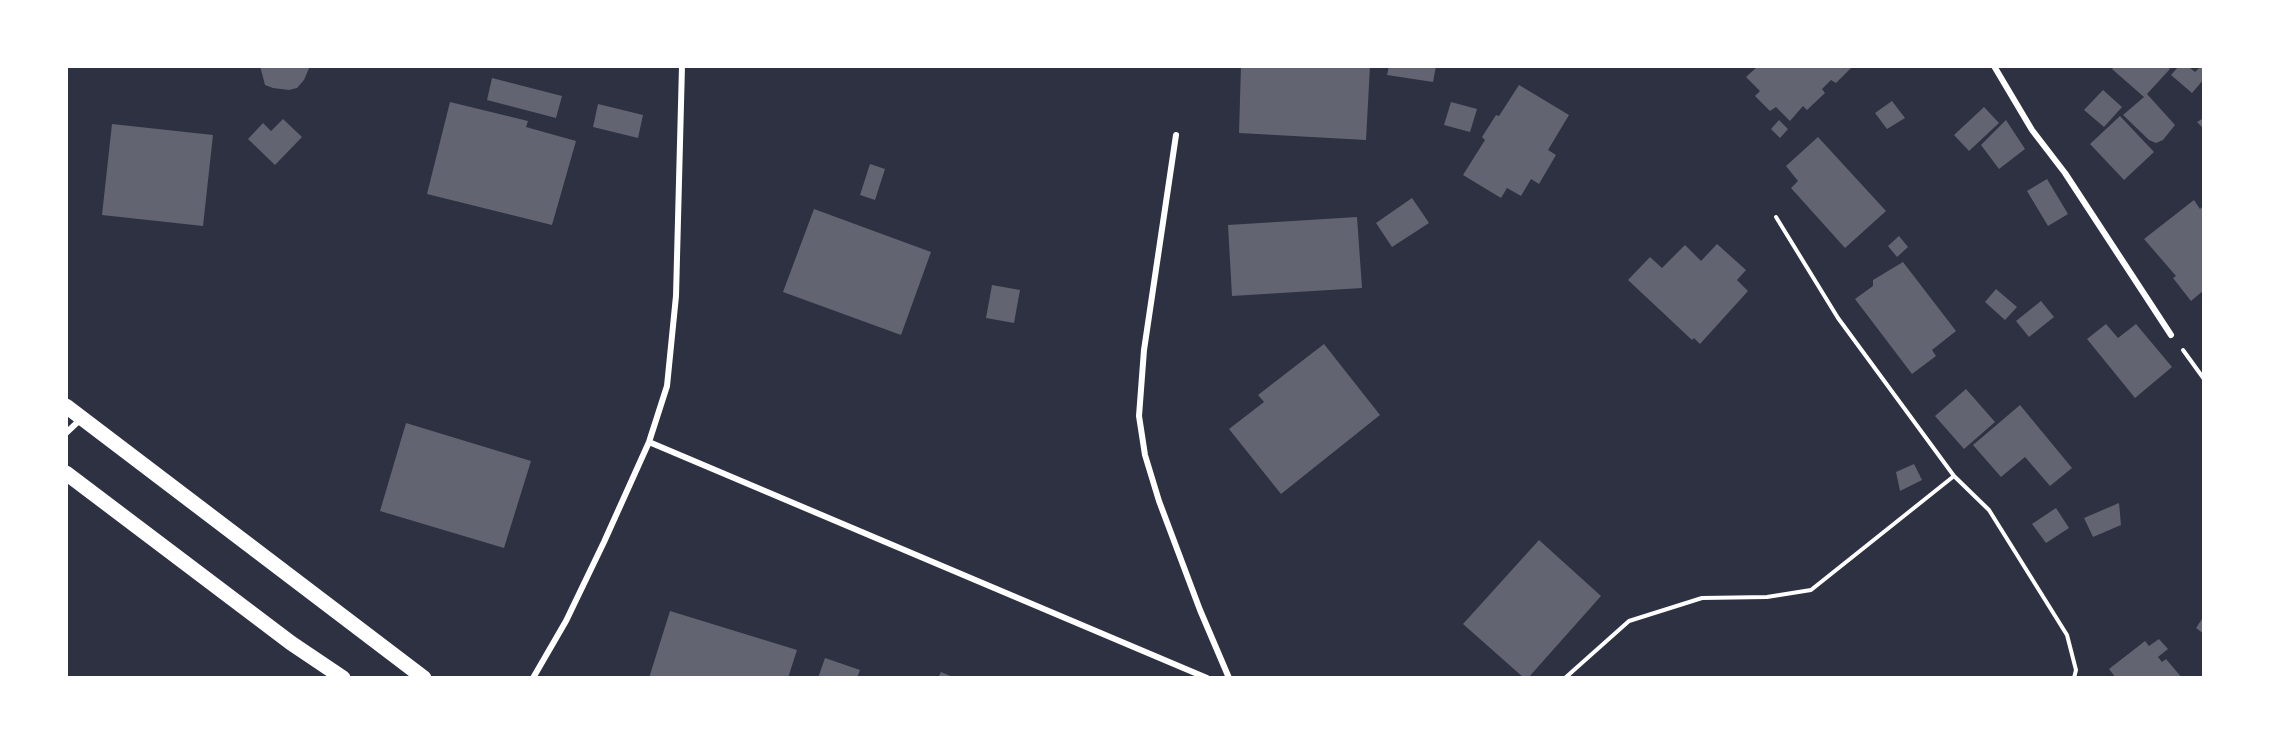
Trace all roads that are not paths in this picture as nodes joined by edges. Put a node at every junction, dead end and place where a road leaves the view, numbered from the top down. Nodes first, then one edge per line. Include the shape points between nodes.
1 (682, 66) edge
2 (1994, 66) edge
3 (1176, 135) dead end
4 (2171, 335) road end
5 (66, 406) edge
6 (83, 418) junction
7 (66, 433) edge
8 (649, 442) junction
9 (66, 473) edge
10 (343, 678) edge
11 (424, 678) edge
12 (533, 678) edge
13 (1207, 678) edge
14 (1228, 678) edge

1 - 8 street via 674,332 667,386
2 - 4 street via 2032,130 2065,173
3 - 14 street via 1144,350 1139,416 1144,455 1159,501
5 - 6 main road
6 - 7 street
6 - 11 main road
8 - 12 street via 566,621
8 - 13 street
9 - 10 main road

